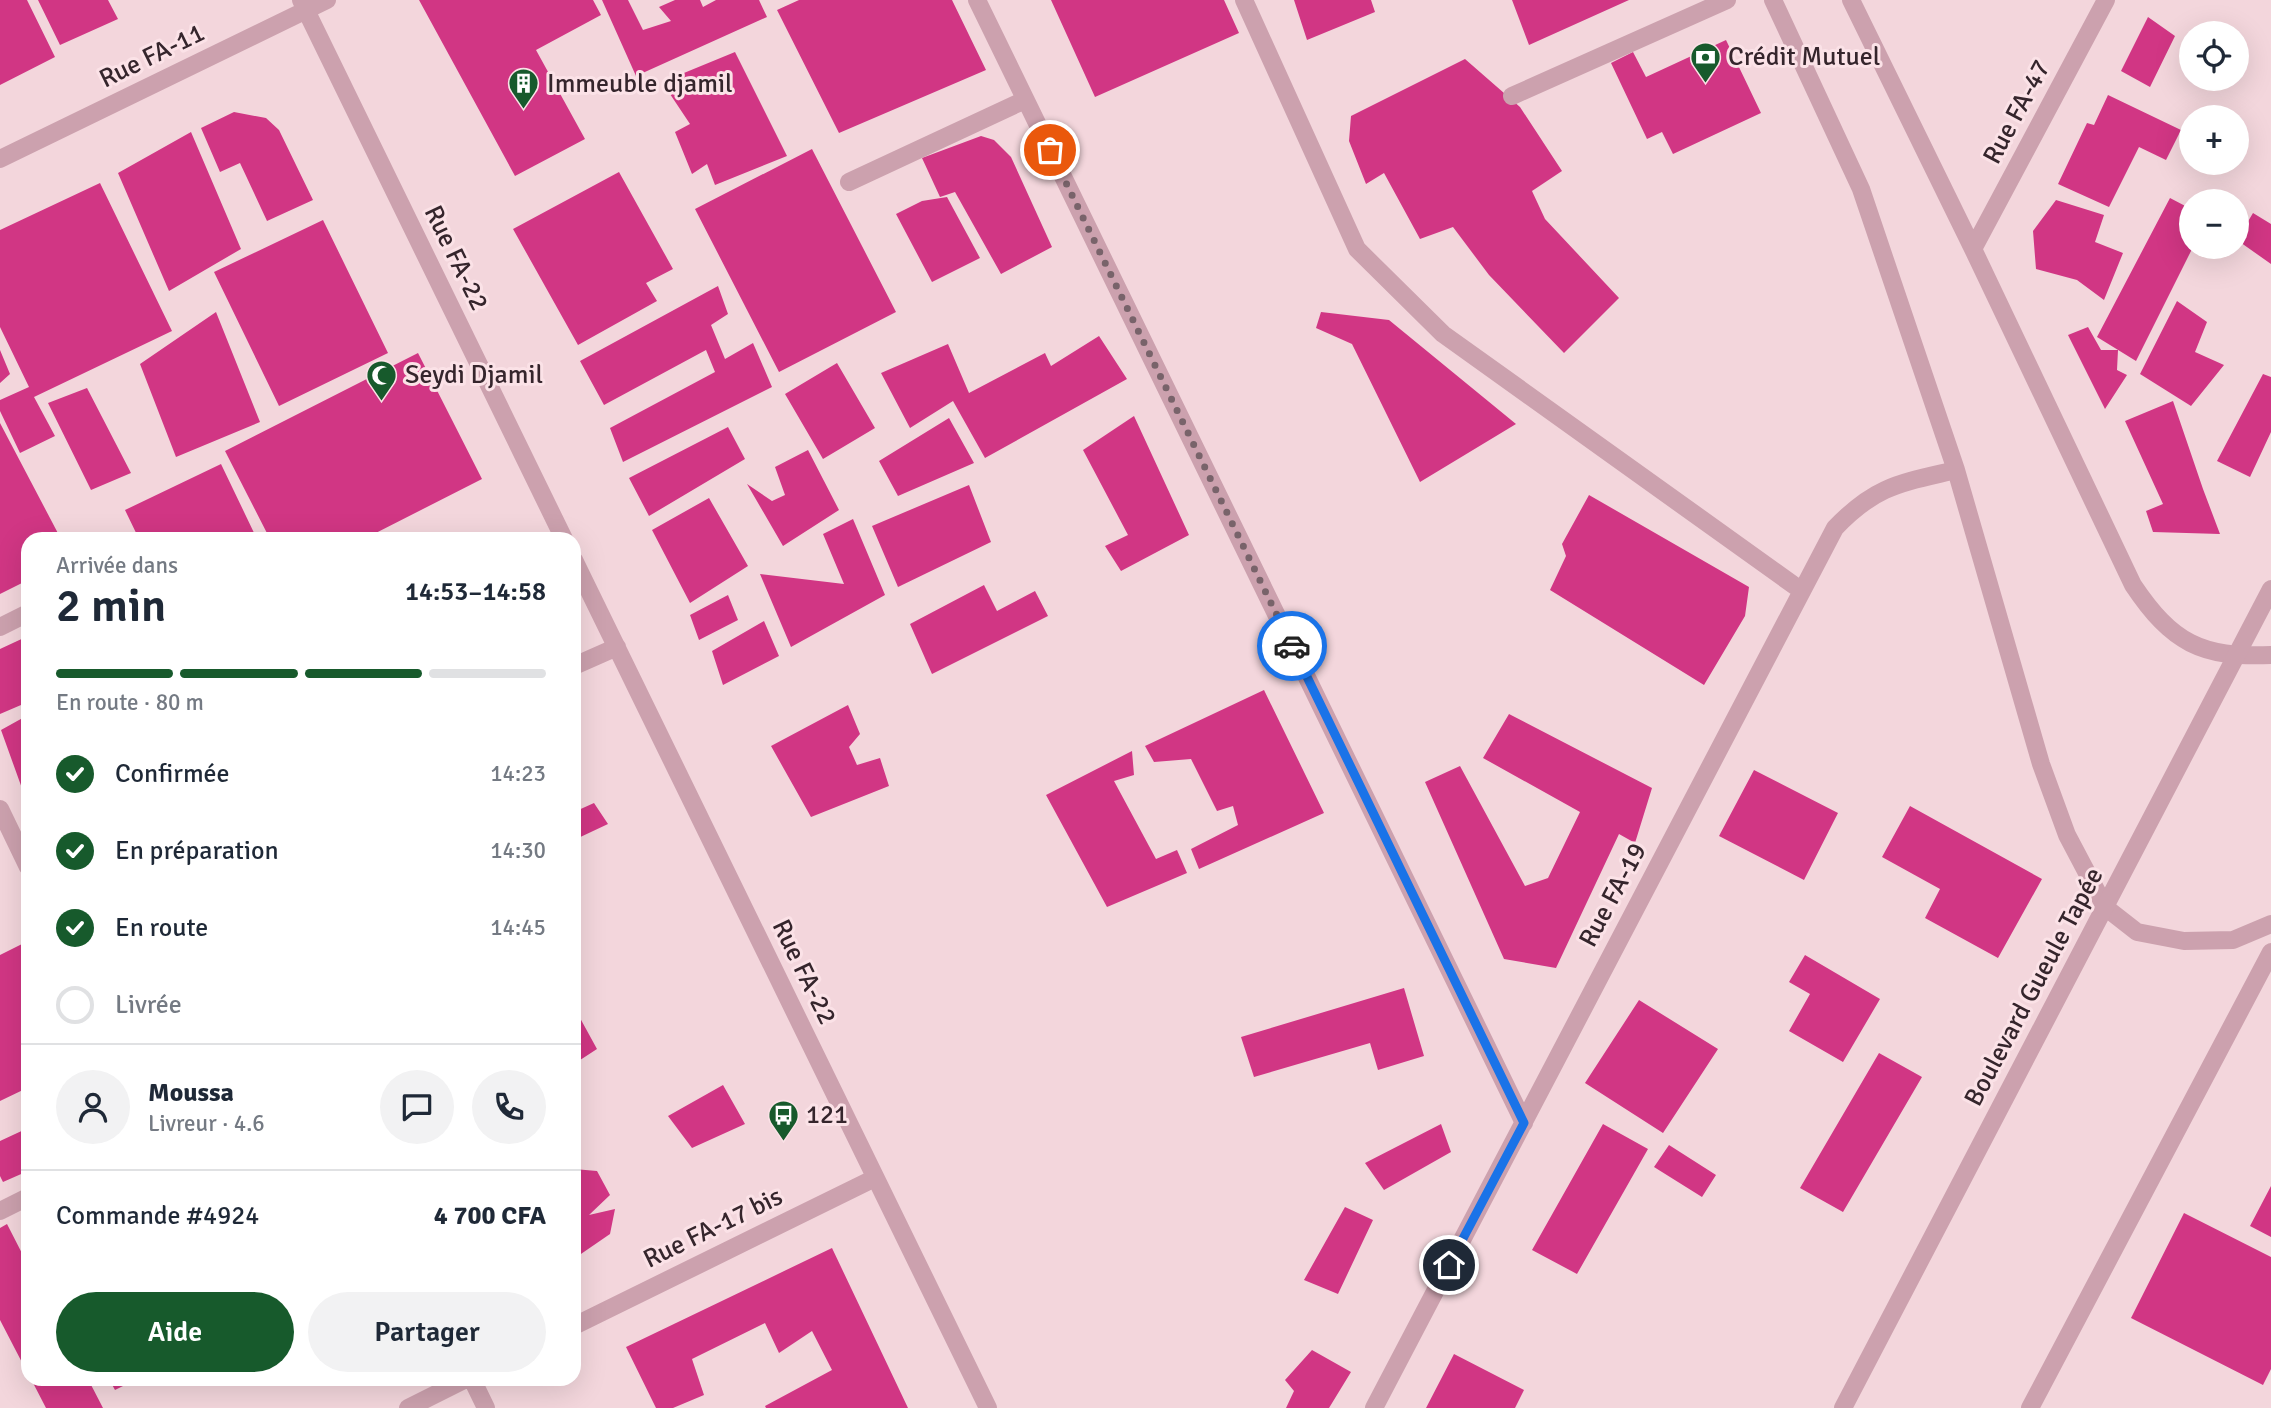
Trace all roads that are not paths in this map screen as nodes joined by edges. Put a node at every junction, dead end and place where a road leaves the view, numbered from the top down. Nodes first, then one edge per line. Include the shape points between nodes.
1 (327, 0) edge
2 (977, 0) edge
3 (1244, 0) edge
4 (1727, 0) edge
5 (1773, 0) edge
6 (1851, 0) edge
7 (2106, 0) edge
8 (303, 5) edge
9 (1512, 96) dead end
10 (1026, 100) junction
11 (0, 159) edge
12 (849, 182) dead end
13 (1973, 248) junction
14 (1956, 470) junction
15 (561, 532) edge
16 (581, 574) edge
17 (2271, 589) edge
18 (1802, 591) junction
19 (21, 616) edge
20 (0, 627) edge
21 (617, 647) junction
22 (2271, 655) edge
23 (2236, 656) junction
24 (581, 663) edge
25 (0, 810) edge
26 (21, 853) edge
27 (2105, 908) junction
28 (2271, 924) edge
29 (2271, 952) edge
30 (1524, 1123) junction
31 (875, 1178) junction
32 (21, 1201) edge
33 (0, 1211) edge
34 (581, 1323) edge
35 (452, 1386) edge
36 (475, 1386) edge
37 (408, 1408) edge
38 (486, 1408) edge
39 (988, 1408) edge
40 (1374, 1408) edge
41 (1843, 1408) edge
42 (2030, 1408) edge

1 - 8 street, Rue FA-11
2 - 10 street
3 - 18 street via 1357,249 1443,334
4 - 9 street
5 - 14 street via 1861,189
6 - 13 street
7 - 13 street, Rue FA-47
8 - 11 street, Rue FA-11
8 - 15 street, Rue FA-22
10 - 12 street
10 - 30 street
13 - 23 street via 2133,585 2156,620 2189,644
14 - 18 street, Rue FA-19 via 1887,487 1853,510 1835,528
14 - 27 street via 2041,764 2067,835
16 - 21 street, Rue FA-22
17 - 23 street, Boulevard Gueule Tapée
18 - 30 street, Rue FA-19
19 - 20 street
21 - 24 street
21 - 31 street, Rue FA-22
22 - 23 street
23 - 27 street, Boulevard Gueule Tapée
25 - 26 street
27 - 28 street via 2137,932 2184,941 2233,940
27 - 41 street, Boulevard Gueule Tapée
29 - 42 street
30 - 40 street, Rue FA-19
31 - 34 street, Rue FA-17 bis
31 - 39 street, Rue FA-22
32 - 33 street
35 - 37 street
36 - 38 street

